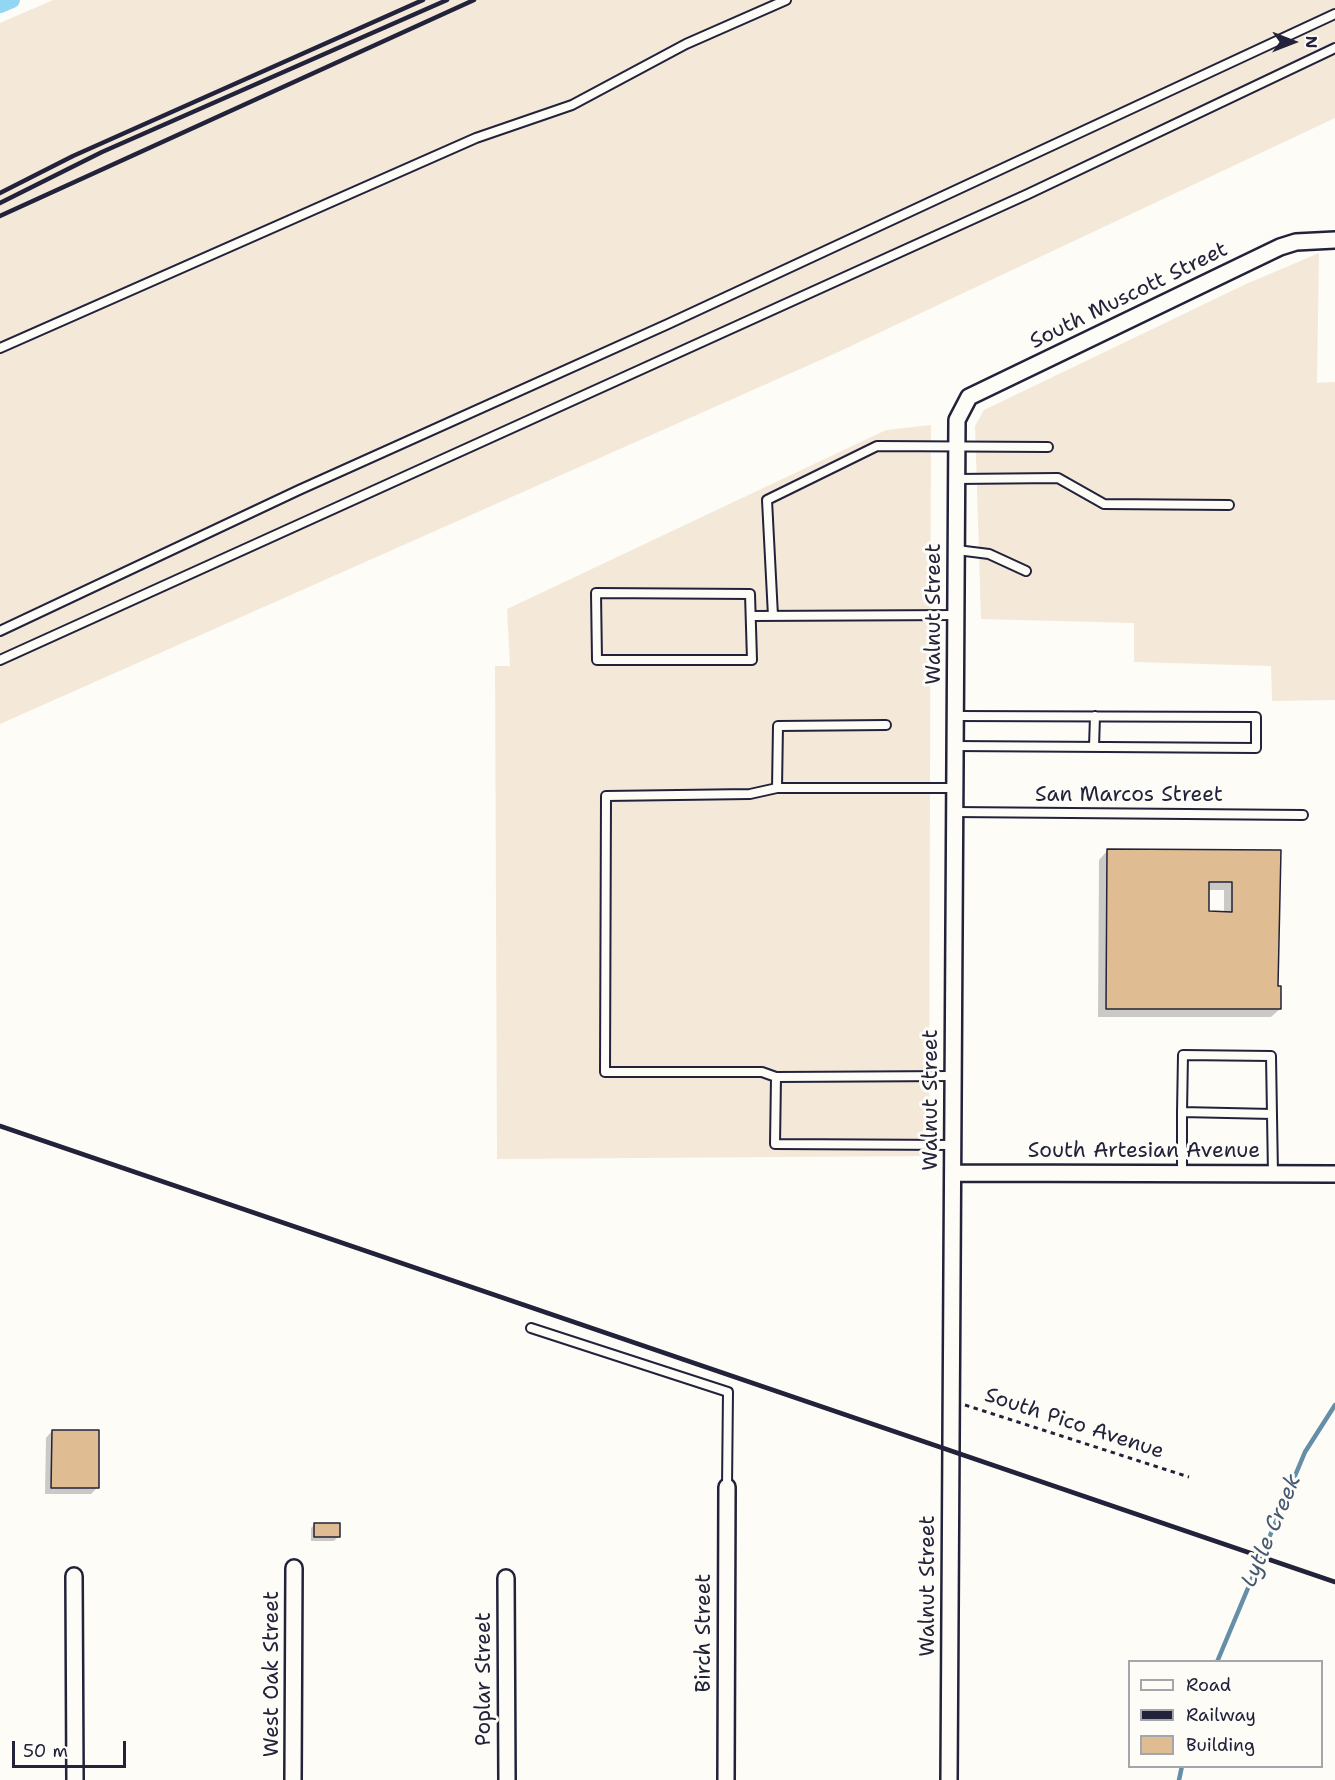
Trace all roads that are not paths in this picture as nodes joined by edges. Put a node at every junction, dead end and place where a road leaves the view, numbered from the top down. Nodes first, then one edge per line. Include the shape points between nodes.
1 (786, 0) edge
2 (1335, 14) edge
3 (1335, 48) edge
4 (1335, 240) edge
5 (0, 348) edge
6 (957, 420) joint
7 (957, 447) junction
8 (1048, 447) dead end
9 (957, 479) junction
10 (1229, 504) dead end
11 (957, 550) junction
12 (1026, 571) dead end
13 (956, 615) junction
14 (751, 616) junction
15 (773, 616) junction
16 (0, 631) edge
17 (0, 660) edge
18 (956, 716) junction
19 (1095, 716) junction
20 (886, 725) dead end
21 (955, 746) junction
22 (1094, 747) junction
23 (777, 788) junction
24 (955, 788) junction
25 (955, 812) junction
26 (1303, 815) dead end
27 (953, 1076) junction
28 (776, 1077) junction
29 (1182, 1112) junction
30 (1272, 1114) junction
31 (953, 1145) junction
32 (953, 1173) junction
33 (1182, 1174) junction
34 (1273, 1174) junction
35 (1335, 1174) edge
36 (531, 1328) dead end
37 (727, 1487) joint
38 (294, 1568) dead end
39 (74, 1576) dead end
40 (506, 1578) dead end
41 (75, 1780) edge
42 (293, 1780) edge
43 (507, 1780) edge
44 (726, 1780) edge
45 (949, 1780) edge

1 - 5 lane via 686,44 572,105 476,138
2 - 16 lane
3 - 17 lane via 1028,194
4 - 6 street, South Muscott Street via 1280,247 969,397
6 - 7 street, Walnut Street
7 - 8 lane
7 - 9 street, Walnut Street
7 - 15 lane via 877,446 767,500
9 - 10 lane via 1058,478 1104,504
9 - 11 street, Walnut Street
11 - 12 lane via 989,554
11 - 13 street, Walnut Street
13 - 15 lane
13 - 18 street, Walnut Street
14 - 14 lane via 750,594 596,593 597,660 752,660
14 - 15 lane
18 - 19 lane
18 - 21 street, Walnut Street
19 - 22 lane
19 - 22 lane via 1256,717 1256,748
20 - 23 lane via 778,726
21 - 22 lane
21 - 24 street, Walnut Street
23 - 24 lane
23 - 28 lane via 750,794 606,796 605,1072 762,1072
24 - 25 street, Walnut Street
25 - 26 lane, San Marcos Street
25 - 27 street, Walnut Street
27 - 28 lane
27 - 31 street, Walnut Street
28 - 31 lane via 775,1144
29 - 30 lane
29 - 30 lane via 1183,1056 1271,1056
29 - 33 lane
30 - 34 lane
31 - 32 street, Walnut Street
32 - 33 street, South Artesian Avenue
32 - 45 street, Walnut Street
33 - 34 street, South Artesian Avenue
34 - 35 street, South Artesian Avenue
36 - 37 lane via 728,1392
37 - 44 street, Birch Street
38 - 42 street, West Oak Street
39 - 41 street
40 - 43 street, Poplar Street

